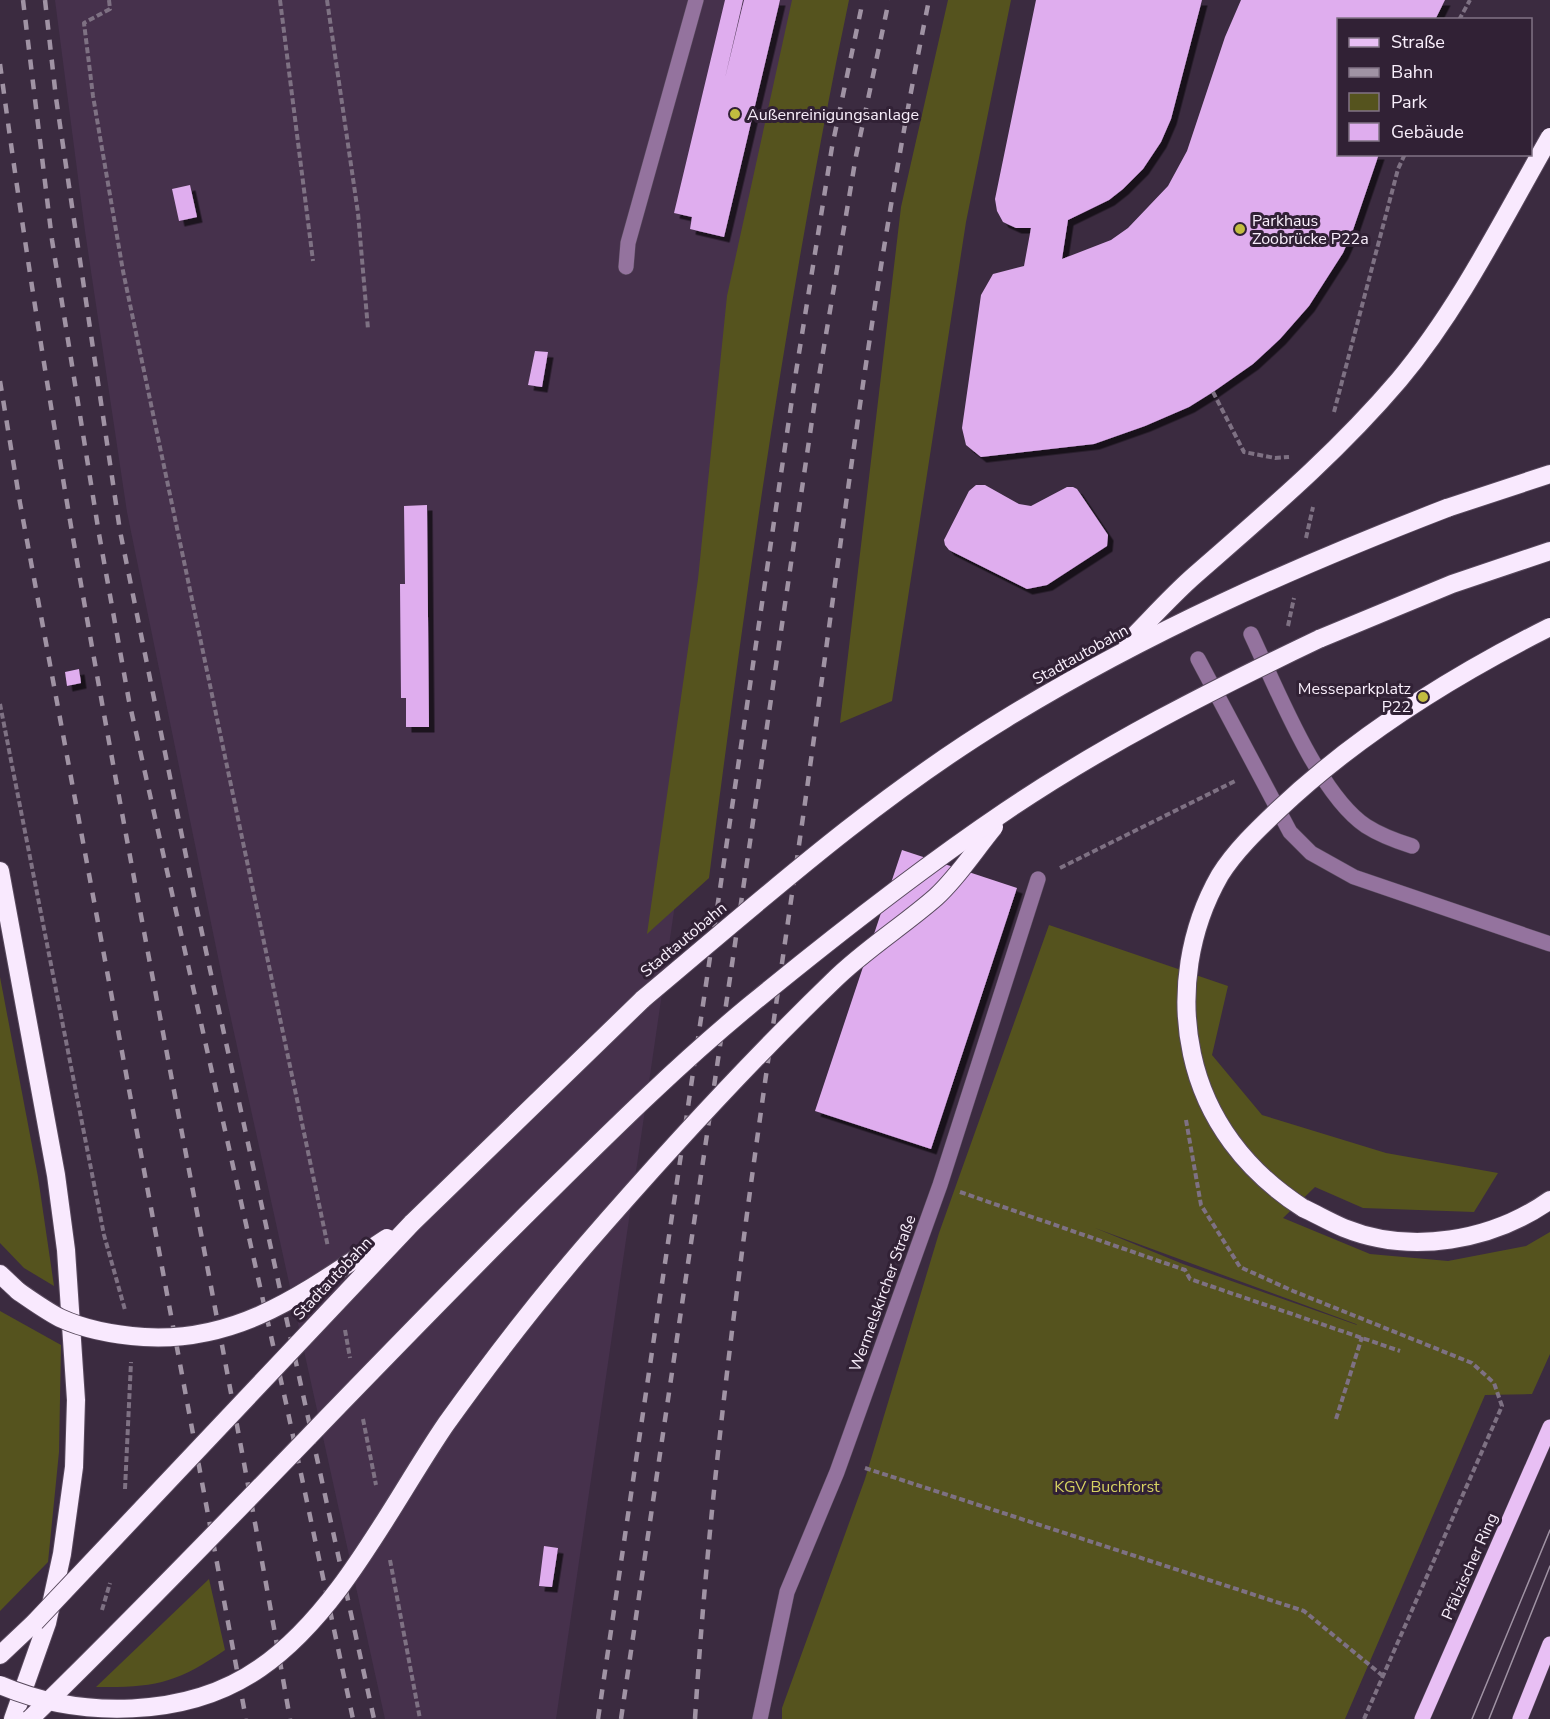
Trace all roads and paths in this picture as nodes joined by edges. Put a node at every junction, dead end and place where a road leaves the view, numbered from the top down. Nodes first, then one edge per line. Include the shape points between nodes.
1 (109, 0) edge
2 (280, 0) edge
3 (327, 0) edge
4 (696, 0) edge
5 (1470, 0) edge
6 (1460, 18) edge
7 (1550, 137) edge
8 (1404, 156) edge
9 (314, 261) dead end
10 (626, 267) dead end
11 (368, 329) dead end
12 (1213, 392) dead end
13 (1333, 420) dead end
14 (1295, 457) dead end
15 (1550, 474) edge
16 (1315, 496) dead end
17 (1305, 543) dead end
18 (1550, 551) edge
19 (1296, 588) dead end
20 (1550, 627) edge
21 (1287, 633) dead end
22 (1251, 634) dead end
23 (1116, 654) junction
24 (1198, 659) dead end
25 (1258, 770) junction
26 (1008, 809) junction
27 (1412, 846) dead end
28 (0, 871) edge
29 (1038, 879) joint
30 (1550, 944) edge
31 (1185, 1110) dead end
32 (940, 1185) junction
33 (1550, 1200) edge
34 (411, 1223) junction
35 (328, 1250) dead end
36 (0, 1274) edge
37 (342, 1319) dead end
38 (1362, 1337) junction
39 (1400, 1351) dead end
40 (352, 1365) dead end
41 (361, 1411) dead end
42 (1336, 1419) dead end
43 (1550, 1427) edge
44 (841, 1461) junction
45 (377, 1492) dead end
46 (388, 1549) dead end
47 (1550, 1644) edge
48 (0, 1655) edge
49 (1383, 1676) junction
50 (0, 1685) edge
51 (13, 1719) edge
52 (30, 1719) edge
53 (420, 1719) edge
54 (760, 1719) edge
55 (1364, 1719) edge
56 (1422, 1719) edge
57 (1520, 1719) edge

1 - 35 path via 110,9 84,23 110,201
2 - 9 path
3 - 11 path via 358,213
4 - 10 street via 628,243
5 - 6 path
7 - 23 highway, bridge via 1464,286 1400,378 1345,440 1281,502 1187,582
8 - 13 path
12 - 14 path via 1244,452
15 - 23 highway, Stadtautobahn, bridge via 1311,561
16 - 17 path
18 - 26 highway, bridge via 1452,584 1243,675
19 - 21 path
20 - 33 highway, bridge via 1500,652 1405,710 1305,784 1255,832 1221,874 1204,908 1191,949 1186,984 1187,1032 1208,1102 1230,1142 1257,1173 1302,1208 1345,1228 1380,1238 1418,1242 1457,1239 1497,1229
22 - 27 street via 1312,758 1340,804 1366,826
23 - 34 highway, Stadtautobahn, bridge via 1003,720 918,777 814,855 643,999
24 - 25 street
25 - 29 path
25 - 30 street via 1290,832 1329,864 1400,894
26 - 50 highway, bridge via 939,894 836,978 742,1072 583,1248 447,1424 307,1628 260,1668 206,1696 158,1709 107,1712 55,1706
26 - 52 highway, bridge via 881,900 691,1057 454,1286 117,1635
28 - 51 highway via 56,1175 66,1250 76,1400 74,1467 62,1554 47,1623
29 - 32 street, Wermelskircher Straße
31 - 49 path via 1201,1205 1240,1267 1472,1363 1494,1383 1502,1406
32 - 38 path via 1185,1270 1190,1279
32 - 44 street, Wermelskircher Straße
34 - 36 highway, bridge via 285,1304 207,1334 162,1338 112,1335 60,1318 18,1291
34 - 48 highway, Stadtautobahn, bridge
37 - 40 path
38 - 39 path
38 - 42 path
41 - 45 path
43 - 56 main road, Pfälzischer Ring
44 - 49 path via 1304,1611
44 - 54 street, Wermelskircher Straße via 787,1592
46 - 53 path
47 - 57 main road
49 - 55 path

